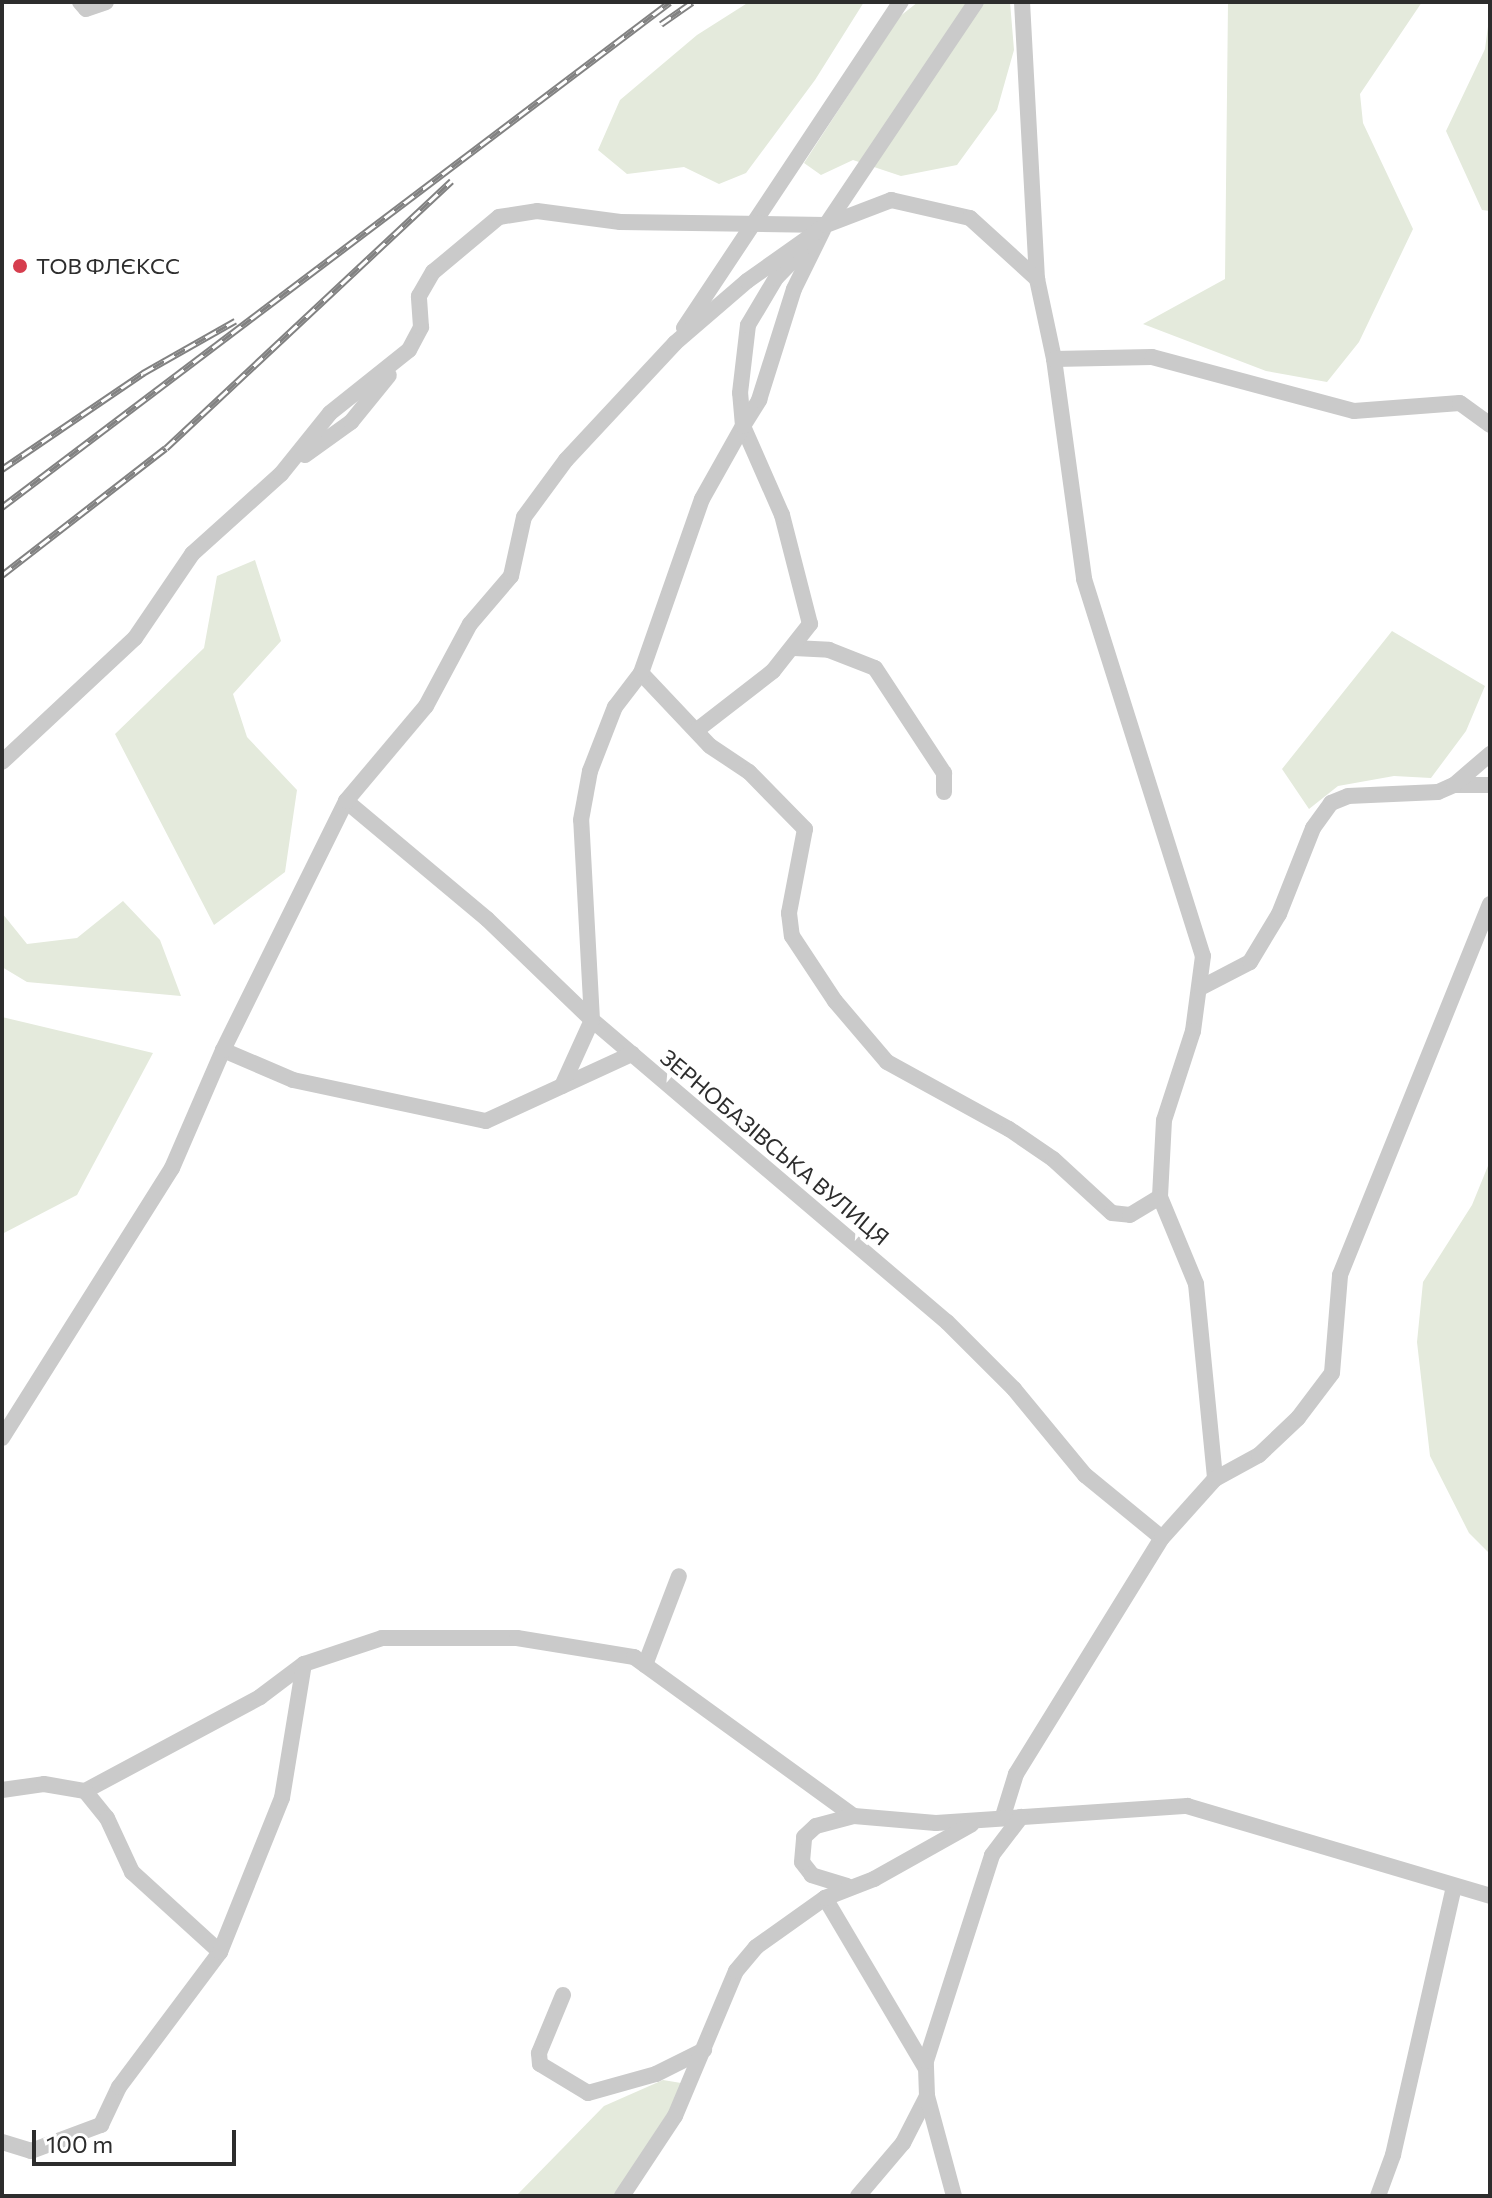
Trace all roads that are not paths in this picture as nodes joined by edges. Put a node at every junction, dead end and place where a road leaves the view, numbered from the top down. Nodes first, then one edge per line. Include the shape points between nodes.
1 (80, 2) edge
2 (106, 2) edge
3 (901, 2) edge
4 (976, 2) edge
5 (1022, 2) edge
6 (754, 221) junction
7 (826, 225) junction
8 (1037, 279) junction
9 (675, 343) junction
10 (1054, 359) junction
11 (1490, 425) edge
12 (743, 426) junction
13 (794, 648) junction
14 (641, 673) junction
15 (697, 730) junction
16 (1490, 754) edge
17 (2, 762) edge
18 (1454, 785) junction
19 (1490, 785) edge
20 (944, 792) dead end
21 (346, 801) junction
22 (1490, 904) edge
23 (1202, 987) junction
24 (592, 1020) junction
25 (223, 1050) junction
26 (632, 1054) junction
27 (562, 1086) junction
28 (1160, 1197) junction
29 (2, 1438) edge
30 (1215, 1479) junction
31 (1162, 1538) junction
32 (679, 1576) dead end
33 (304, 1664) junction
34 (645, 1665) junction
35 (2, 1790) edge
36 (85, 1791) junction
37 (854, 1816) junction
38 (1012, 1816) junction
39 (977, 1821) junction
40 (847, 1886) junction
41 (1454, 1887) junction
42 (1490, 1896) edge
43 (825, 1898) junction
44 (220, 1952) junction
45 (563, 1995) dead end
46 (704, 2050) junction
47 (925, 2067) junction
48 (927, 2096) junction
49 (2, 2142) edge
50 (622, 2196) edge
51 (858, 2196) edge
52 (954, 2196) edge
53 (1378, 2196) edge

1 - 2 street via 86,9
3 - 6 street
4 - 7 street
5 - 8 street
6 - 7 street
6 - 9 street
6 - 17 street via 620,222 537,211 499,217 433,272 419,296 421,327 409,350 330,413 281,474 192,554 135,638
7 - 8 street via 891,200 927,205 970,218
7 - 9 street via 747,281
7 - 12 street via 794,289 759,400
7 - 12 street via 776,278 748,325 740,393
8 - 10 street
9 - 21 street via 566,460 524,517 511,576 470,624 426,706
10 - 11 street via 1152,357 1354,411 1460,403
10 - 23 street via 1084,579 1197,925
12 - 13 street via 782,515 810,612 810,624
12 - 14 street via 702,499
13 - 15 street
13 - 20 street via 829,650 875,668 944,773
14 - 15 street
14 - 24 street via 615,707 590,771 581,820
15 - 28 street via 749,772 805,829 789,913 792,936 835,1001 887,1062 1009,1129 1053,1159 1112,1213 1130,1215
16 - 18 street
18 - 19 street
18 - 23 street via 1421,796 1348,796 1331,803 1313,828 1279,914 1250,962
21 - 24 street, ЗЕРНОБАЗІВСЬКА ВУЛИЦЯ via 487,919
21 - 25 street
22 - 30 street via 1340,1275 1332,1373 1298,1418 1259,1455
23 - 28 street via 1164,1120
24 - 26 street, ЗЕРНОБАЗІВСЬКА ВУЛИЦЯ
24 - 27 street
25 - 27 street via 293,1080 486,1121
25 - 29 street via 172,1168
26 - 27 street
26 - 31 street, ЗЕРНОБАЗІВСЬКА ВУЛИЦЯ via 947,1322 1014,1389 1085,1475
28 - 30 street via 1196,1284
30 - 31 street
31 - 38 street via 1016,1774
32 - 34 street
33 - 34 street via 382,1638 502,1638 634,1657
33 - 36 street via 260,1697
33 - 44 street via 282,1798
34 - 37 street
35 - 36 street via 44,1784
36 - 44 street via 107,1818 132,1872
37 - 39 street
37 - 40 street via 816,1826 800,1845 802,1862 812,1875
38 - 39 street
38 - 41 street via 1187,1806
38 - 47 street via 987,1869
39 - 40 street via 874,1879
40 - 43 street
41 - 42 street
41 - 53 street via 1393,2155
43 - 46 street via 756,1947 736,1971
43 - 47 street
44 - 49 street via 119,2087 101,2125 31,2151
45 - 46 street via 539,2053 540,2064 588,2093 656,2074
46 - 50 street via 675,2116
47 - 48 street
48 - 51 street via 903,2143
48 - 52 street

